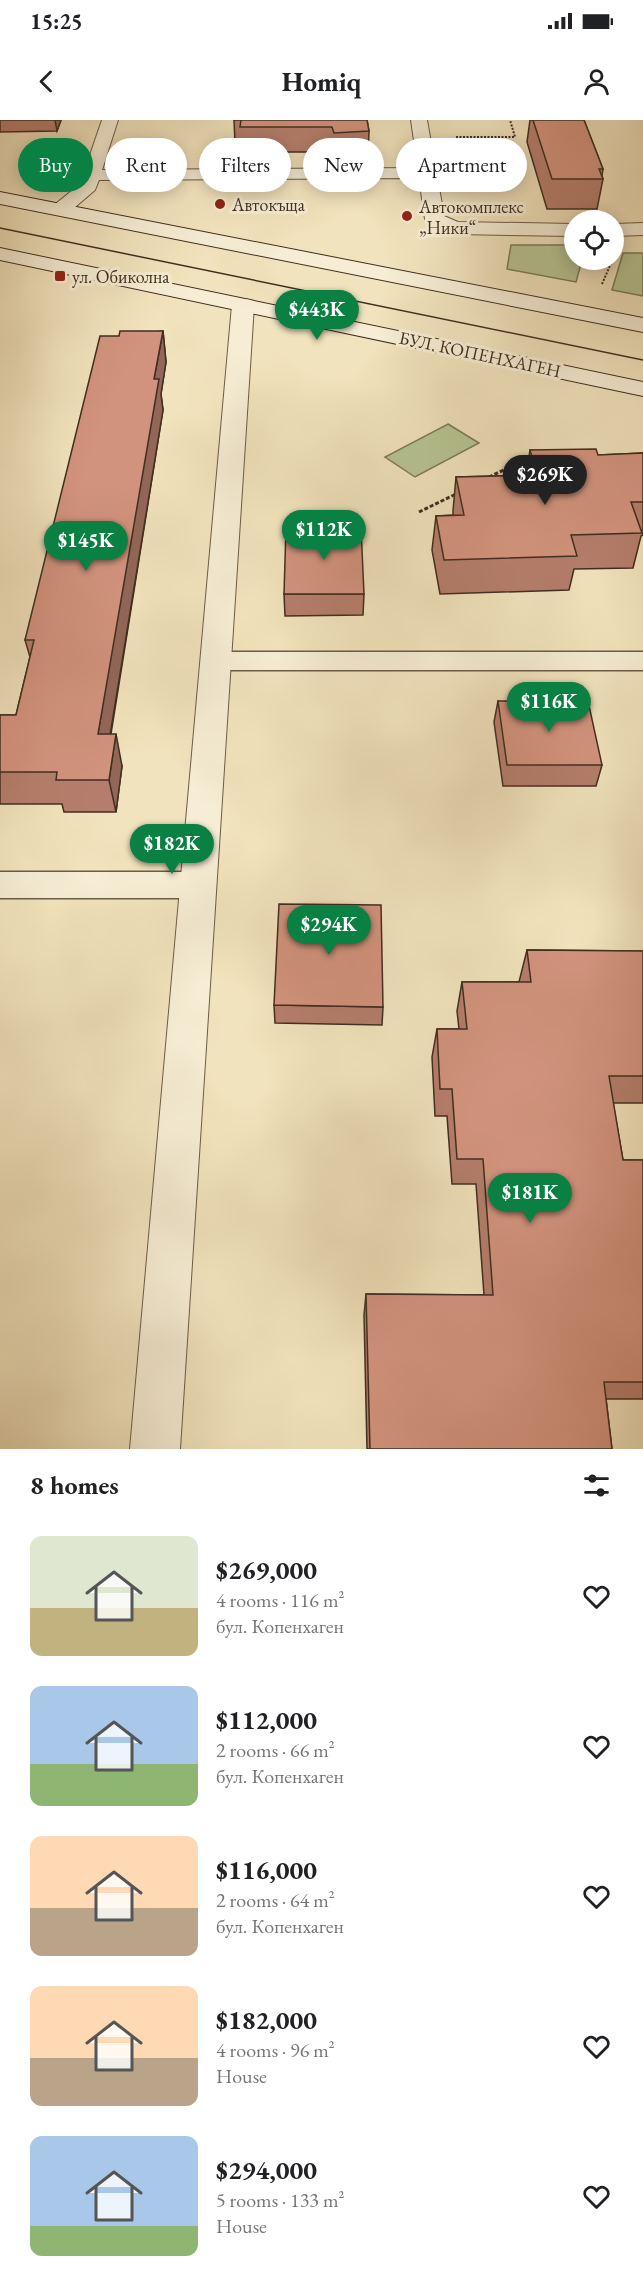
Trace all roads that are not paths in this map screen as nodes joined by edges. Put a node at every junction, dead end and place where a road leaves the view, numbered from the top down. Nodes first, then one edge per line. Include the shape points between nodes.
1 (110, 120) edge
2 (396, 173) edge
3 (93, 175) joint
4 (81, 192) edge
5 (431, 192) edge
6 (0, 198) edge
7 (60, 210) junction
8 (564, 230) edge
9 (624, 230) edge
10 (643, 230) edge
11 (0, 254) edge
12 (243, 304) junction
13 (643, 325) edge
14 (643, 389) edge
15 (215, 661) junction
16 (643, 661) edge
17 (0, 885) edge
18 (198, 885) junction
19 (155, 1449) edge

1 - 3 street
2 - 3 street
4 - 7 street
5 - 8 street via 435,219 454,228
6 - 7 street
7 - 13 street
9 - 10 street
11 - 12 street, БУЛ. КОПЕНХАГЕН
12 - 14 street, БУЛ. КОПЕНХАГЕН
12 - 15 street
15 - 16 lane
15 - 18 street
17 - 18 lane
18 - 19 street

